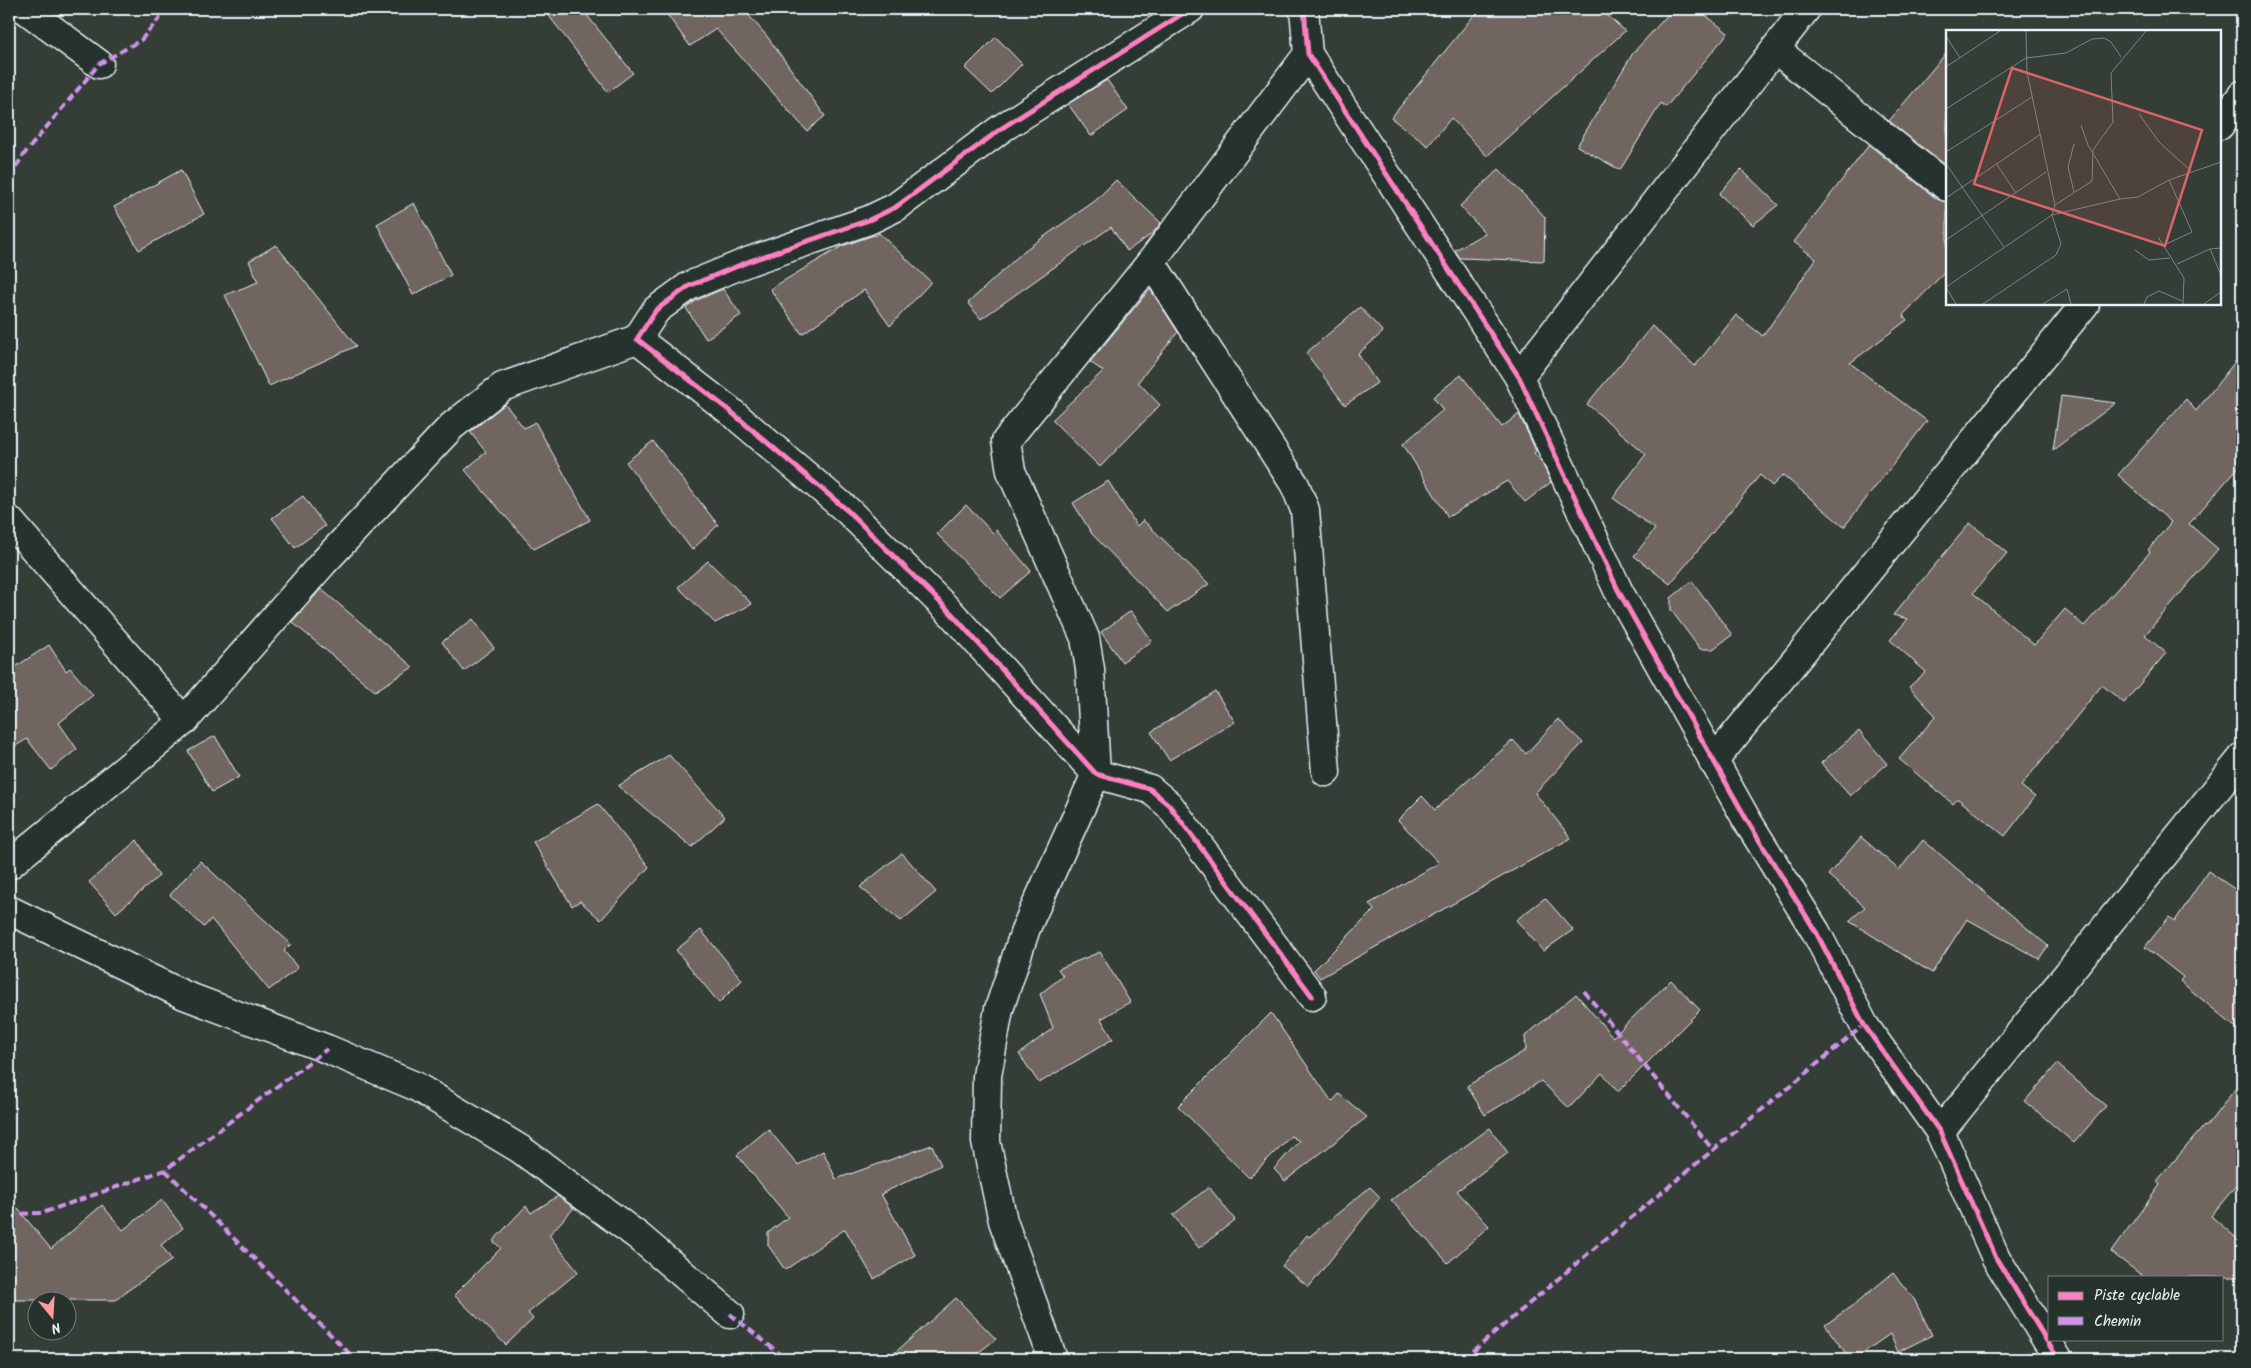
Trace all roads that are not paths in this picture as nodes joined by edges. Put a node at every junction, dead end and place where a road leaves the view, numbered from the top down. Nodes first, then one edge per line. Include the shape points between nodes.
1 (25, 9) edge
2 (1190, 9) edge
3 (1304, 9) edge
4 (1806, 9) edge
5 (1775, 49) junction
6 (1308, 54) junction
7 (99, 64) dead end
8 (2242, 95) edge
9 (2221, 124) edge
10 (1946, 186) edge
11 (1151, 262) junction
12 (2084, 305) edge
13 (637, 339) junction
14 (1519, 377) junction
15 (9, 520) edge
16 (184, 720) junction
17 (2242, 758) edge
18 (1713, 762) junction
19 (1326, 772) dead end
20 (1096, 774) junction
21 (9, 865) edge
22 (9, 910) edge
23 (1312, 996) dead end
24 (1940, 1132) junction
25 (730, 1314) dead end
26 (1053, 1359) edge
27 (2058, 1359) edge

1 - 7 street
2 - 13 street via 1002,128 896,207 869,220 689,286 656,310
3 - 6 street
4 - 5 street
5 - 10 street
5 - 14 street
6 - 11 street
6 - 14 street
8 - 9 street
11 - 19 street via 1295,485 1305,510
11 - 20 street via 1006,441 1011,471 1085,638
12 - 18 street
13 - 16 street via 502,387 452,426 323,563
13 - 20 street via 730,411 848,511 952,614
14 - 18 street via 1618,590
15 - 16 street
16 - 21 street
17 - 24 street
18 - 24 street via 1816,932 1864,1025
20 - 23 street via 1150,789 1169,805
20 - 26 street via 1026,928 998,1009 987,1076 986,1142 1003,1221
22 - 25 street via 184,995 415,1086 520,1149 638,1236
24 - 27 street via 1996,1258

